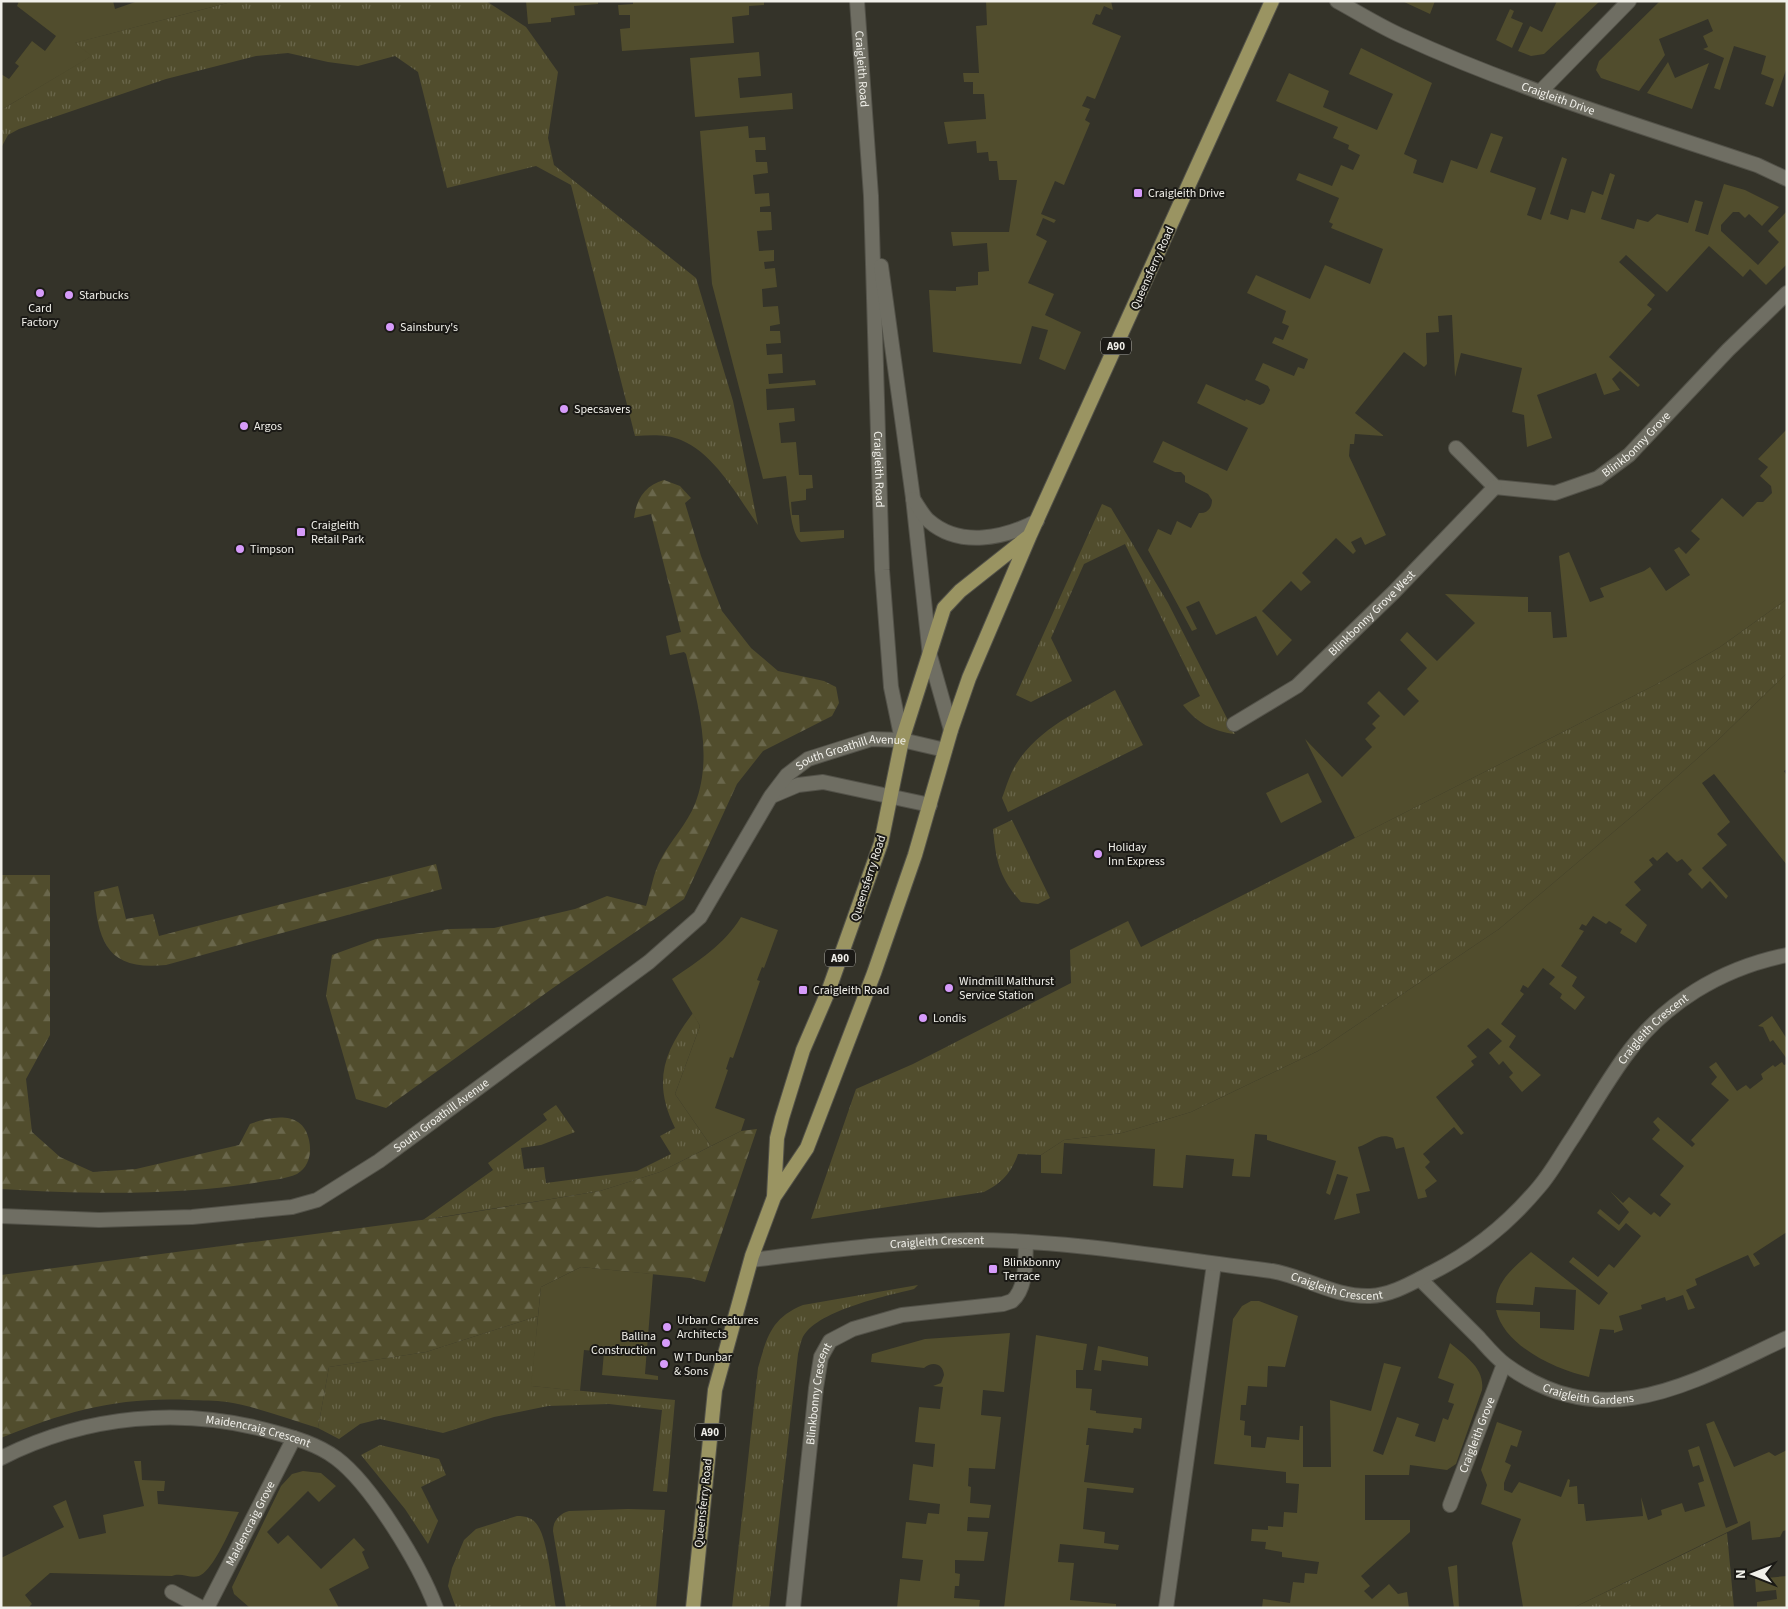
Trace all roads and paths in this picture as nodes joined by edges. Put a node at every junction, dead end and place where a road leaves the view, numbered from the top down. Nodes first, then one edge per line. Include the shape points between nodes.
1 (857, 1) edge
2 (1272, 1) edge
3 (1337, 1) edge
4 (1629, 1) edge
5 (1540, 92) junction
6 (1787, 179) edge
7 (871, 196) junction
8 (1787, 293) edge
9 (1456, 448) dead end
10 (1495, 487) junction
11 (913, 498) junction
12 (1037, 521) junction
13 (1030, 535) junction
14 (930, 656) junction
15 (1234, 724) dead end
16 (950, 730) junction
17 (902, 740) junction
18 (945, 750) junction
19 (771, 796) junction
20 (890, 796) junction
21 (930, 805) junction
22 (1787, 955) edge
23 (774, 1197) junction
24 (1, 1216) edge
25 (1026, 1243) junction
26 (752, 1258) junction
27 (1214, 1264) junction
28 (1420, 1278) junction
29 (1787, 1338) edge
30 (1504, 1364) junction
31 (294, 1438) junction
32 (1, 1458) edge
33 (1450, 1506) dead end
34 (172, 1592) dead end
35 (202, 1608) edge
36 (207, 1608) edge
37 (436, 1608) edge
38 (693, 1608) edge
39 (793, 1608) edge
40 (1166, 1608) edge

1 - 7 street, Craigleith Road
2 - 12 main road, Queensferry Road / A90
3 - 5 street, Craigleith Drive via 1402,36
4 - 5 street
5 - 6 street, Craigleith Drive via 1757,165
7 - 11 street, Craigleith Road
7 - 17 street, Craigleith Road via 882,570 891,686
8 - 10 street, Blinkbonny Grove via 1629,455 1598,478 1555,493
9 - 10 street
10 - 15 street, Blinkbonny Grove West via 1297,686
11 - 12 street via 929,521 954,534 976,538 1018,532
11 - 14 street, Craigleith Road
12 - 13 main road, Queensferry Road / A90
13 - 14 main road, Queensferry Road / A90 via 944,608
13 - 16 main road, Queensferry Road / A90
14 - 16 street, Craigleith Road
14 - 17 main road, Queensferry Road / A90
16 - 18 main road, Queensferry Road / A90
17 - 18 street, South Groathill Avenue
17 - 19 street, South Groathill Avenue via 871,739 808,759 787,775
17 - 20 main road, Queensferry Road / A90
18 - 21 main road, Queensferry Road / A90
19 - 20 street, South Groathill Avenue via 798,785 823,782
19 - 24 street, South Groathill Avenue via 700,917 649,962 379,1161 317,1200 292,1207 192,1217 99,1220
20 - 21 street, South Groathill Avenue
20 - 23 main road, Queensferry Road / A90 via 876,861 803,1050 782,1118 777,1138
21 - 23 main road, Queensferry Road / A90 via 877,964 807,1148
22 - 28 street, Craigleith Crescent via 1714,979 1686,996 1663,1016 1624,1058 1540,1186 1490,1237
23 - 26 main road, Queensferry Road / A90
25 - 26 street, Craigleith Crescent via 928,1242
25 - 27 street, Craigleith Crescent
25 - 39 street, Blinkbonny Crescent via 1023,1284 1020,1295 1012,1301 883,1319 841,1333 824,1350 816,1388
26 - 38 main road, Queensferry Road / A90 via 715,1390
27 - 28 street, Craigleith Crescent via 1284,1273 1326,1290 1360,1296 1382,1295
27 - 40 street
28 - 30 street, Craigleith Gardens
29 - 30 street, Craigleith Gardens via 1686,1386 1632,1400 1598,1400 1558,1392
30 - 33 street, Craigleith Grove
31 - 32 street, Maidencraig Crescent via 222,1420 169,1417 114,1420 48,1438
31 - 36 street, Maidencraig Grove
31 - 37 street, Maidencraig Crescent via 336,1458 365,1488 412,1556
34 - 35 street

